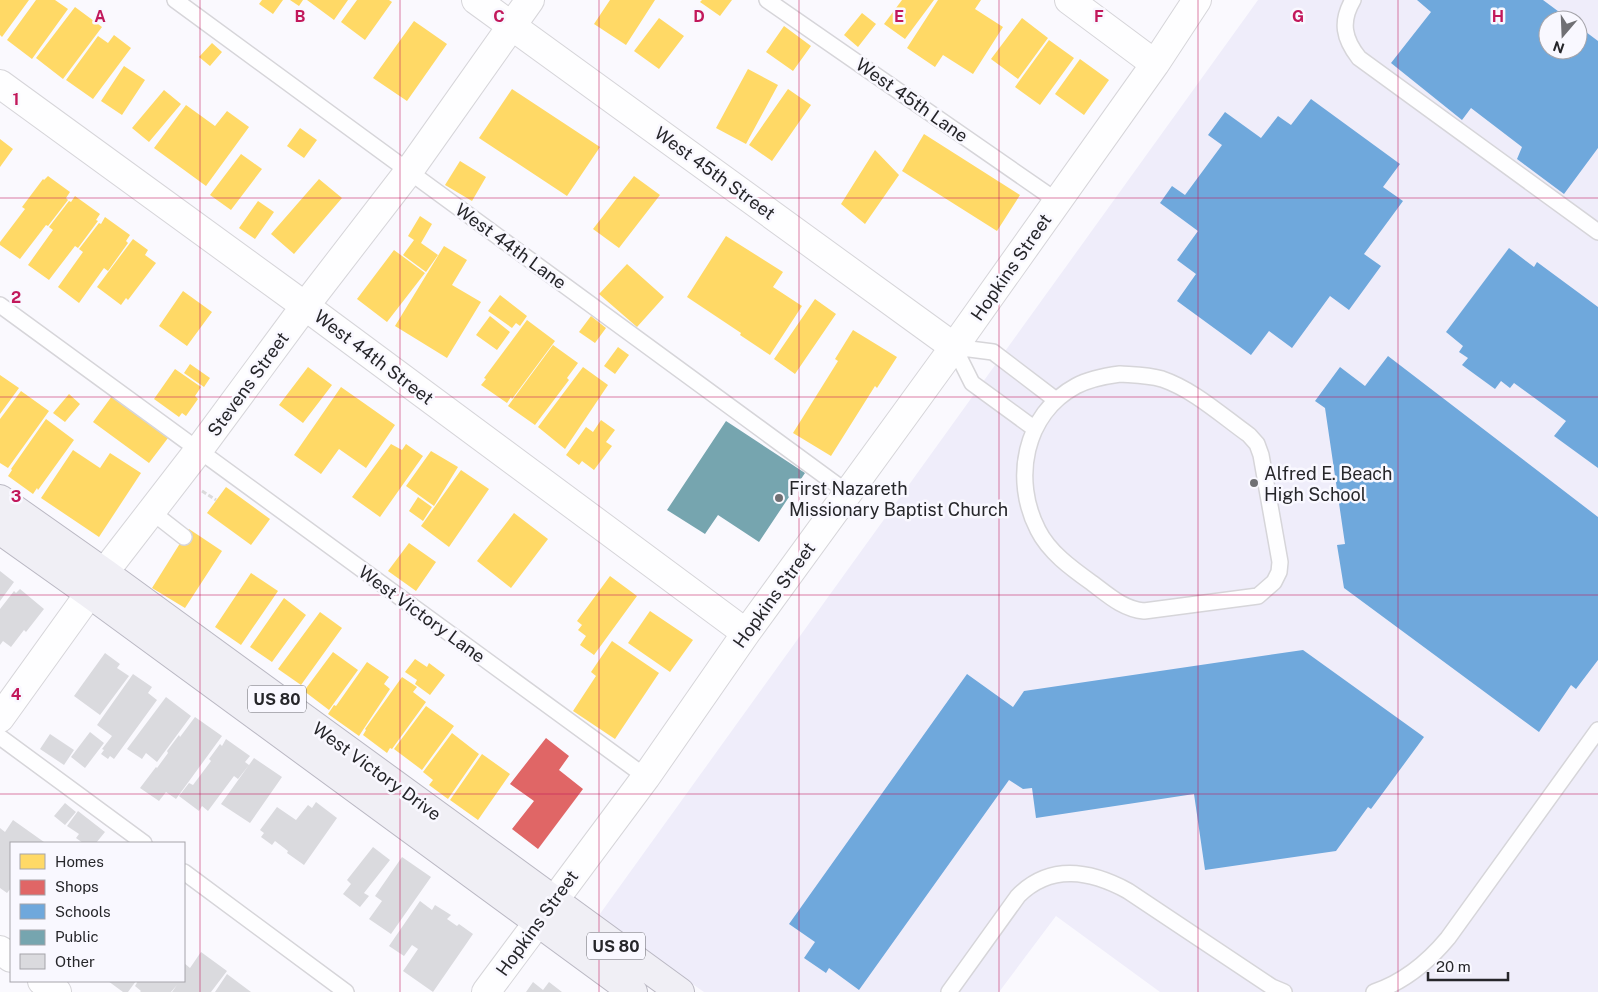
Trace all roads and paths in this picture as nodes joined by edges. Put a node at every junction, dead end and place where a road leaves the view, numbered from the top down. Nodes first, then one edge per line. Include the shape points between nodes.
1 (175, 0) edge
2 (476, 0) edge
3 (530, 0) edge
4 (767, 0) edge
5 (1069, 0) edge
6 (1197, 0) edge
7 (1353, 0) edge
8 (512, 25) junction
9 (1155, 64) junction
10 (0, 84) edge
11 (409, 171) junction
12 (1057, 201) junction
13 (1598, 232) edge
14 (0, 305) edge
15 (305, 306) junction
16 (954, 347) junction
17 (1056, 400) junction
18 (1035, 429) junction
19 (198, 451) junction
20 (848, 493) junction
21 (0, 499) edge
22 (152, 512) junction
23 (0, 530) edge
24 (184, 537) dead end
25 (97, 583) junction
26 (746, 633) junction
27 (0, 718) edge
28 (1598, 730) edge
29 (0, 737) edge
30 (646, 776) junction
31 (143, 842) edge
32 (185, 873) edge
33 (553, 900) junction
34 (538, 923) junction
35 (43, 982) edge
36 (619, 988) edge
37 (58, 992) edge
38 (346, 992) edge
39 (486, 992) edge
40 (680, 992) edge
41 (949, 992) edge
42 (1284, 992) edge
43 (1374, 992) edge

1 - 11 lane, West 44th Lane
2 - 8 street, West 45th Street
3 - 8 street, Stevens Street
4 - 12 lane, West 45th Lane
5 - 9 street
6 - 9 street, Hopkins Street
7 - 13 lane via 1347,11 1346,34 1350,47 1359,58
8 - 11 street, Stevens Street
8 - 16 street, West 45th Street
9 - 12 street, Hopkins Street
10 - 15 street, West 44th Street
11 - 15 street, Stevens Street
11 - 20 lane, West 44th Lane
12 - 16 street, Hopkins Street
14 - 19 lane, West Victory Lane
15 - 19 street, Stevens Street
15 - 26 street, West 44th Street
16 - 17 lane via 993,352
16 - 18 lane via 972,383
16 - 20 street, Hopkins Street
17 - 18 lane
17 - 18 lane via 1077,386 1103,377 1120,374 1149,376 1190,392 1249,435 1261,456 1279,550 1279,572 1274,582 1258,596 1144,612 1123,606 1060,558 1038,531 1031,516 1024,482 1027,448
19 - 22 street, Stevens Street
19 - 30 lane, West Victory Lane
20 - 26 street, Hopkins Street
21 - 25 main road, West Victory Drive / US 80
22 - 24 lane
22 - 25 street, Stevens Street
23 - 25 main road, West Victory Drive / US 80
25 - 27 street, Stevens Street
25 - 33 main road, West Victory Drive / US 80
25 - 34 main road, West Victory Drive / US 80
26 - 30 street, Hopkins Street
28 - 43 lane via 1442,945 1419,968
29 - 31 lane
30 - 33 street, Hopkins Street
32 - 38 lane
33 - 34 street, Hopkins Street
33 - 40 main road, West Victory Drive / US 80
34 - 36 main road, West Victory Drive / US 80
34 - 39 street, Hopkins Street
35 - 37 street
41 - 42 lane via 1018,896 1038,880 1062,874 1097,877 1114,883

